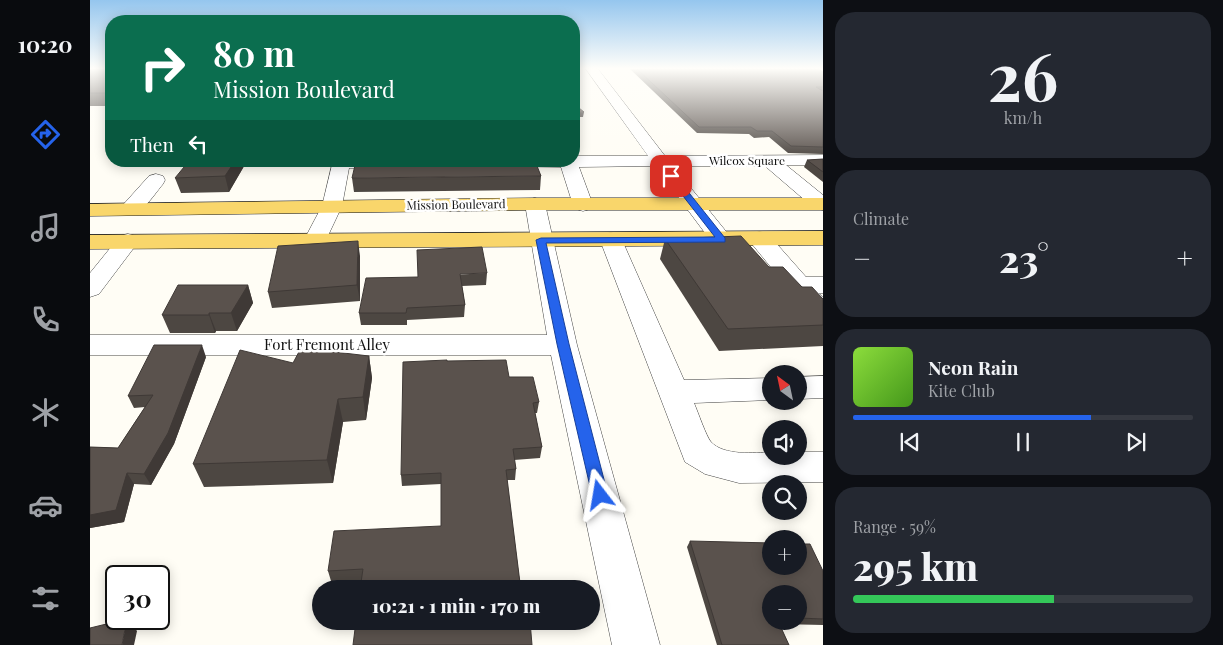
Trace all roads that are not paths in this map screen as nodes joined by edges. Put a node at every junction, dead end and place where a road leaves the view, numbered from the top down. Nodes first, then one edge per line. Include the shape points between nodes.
1 (614, 99) edge
2 (769, 160) junction
3 (823, 160) edge
4 (660, 161) junction
5 (580, 162) edge
6 (340, 167) edge
7 (570, 167) edge
8 (156, 180) dead end
9 (535, 204) junction
10 (822, 204) edge
11 (583, 205) junction
12 (332, 206) junction
13 (694, 206) junction
14 (90, 210) edge
15 (129, 210) junction
16 (823, 238) edge
17 (760, 239) junction
18 (315, 240) junction
19 (541, 240) junction
20 (611, 240) junction
21 (722, 240) junction
22 (128, 241) junction
23 (90, 242) edge
24 (811, 285) edge
25 (90, 289) edge
26 (823, 313) edge
27 (563, 344) junction
28 (90, 345) edge
29 (823, 387) edge
30 (808, 388) edge
31 (762, 389) edge
32 (673, 392) junction
33 (823, 468) edge
34 (636, 645) edge

1 - 4 street
2 - 3 street, Wilcox Square
2 - 4 street, Wilcox Square
2 - 10 street
4 - 5 street, Wilcox Square
4 - 13 street
6 - 12 street
7 - 11 street
8 - 15 street
9 - 11 main road, Mission Boulevard
9 - 12 main road, Mission Boulevard
9 - 19 street
10 - 13 main road, Mission Boulevard
11 - 13 main road, Mission Boulevard
12 - 15 main road, Mission Boulevard
12 - 18 street
13 - 21 street
14 - 15 main road, Mission Boulevard
16 - 17 main road
17 - 21 main road
17 - 24 street
18 - 19 main road
18 - 22 main road
19 - 20 main road
19 - 27 street
20 - 21 main road
20 - 32 street
22 - 23 main road
22 - 25 street
24 - 26 street
27 - 28 street, Fort Fremont Alley
27 - 34 street
29 - 30 street
31 - 32 street
32 - 33 street via 698,452 718,463 739,468

